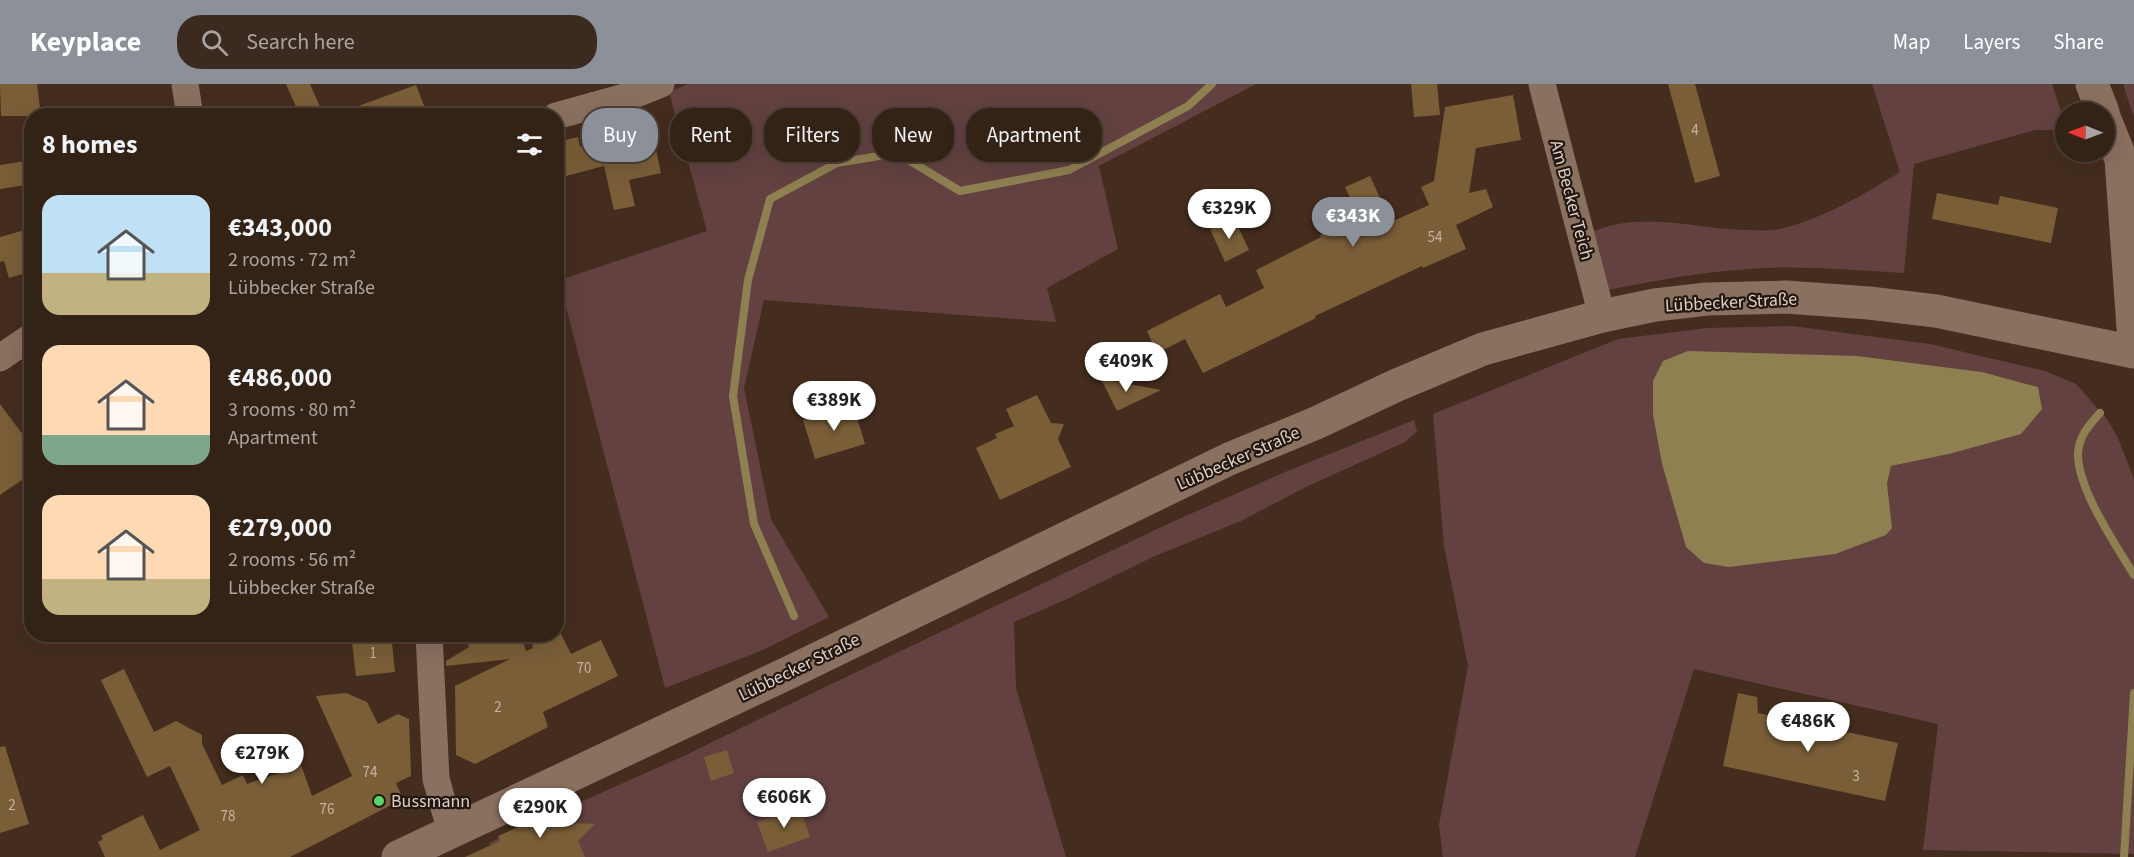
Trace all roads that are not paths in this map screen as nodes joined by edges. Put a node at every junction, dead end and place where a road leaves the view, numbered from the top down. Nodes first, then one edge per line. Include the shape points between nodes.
1 (185, 84) edge
2 (661, 84) edge
3 (1542, 84) edge
4 (2092, 84) edge
5 (2099, 102) edge
6 (189, 108) edge
7 (564, 114) edge
8 (2115, 141) edge
9 (2128, 169) edge
10 (1602, 316) junction
11 (24, 342) edge
12 (2134, 342) edge
13 (2134, 352) edge
14 (0, 358) edge
15 (429, 642) edge
16 (451, 832) junction
17 (398, 857) edge

1 - 6 street
2 - 7 street
3 - 10 street, Am Becker Teich
4 - 5 main road
8 - 9 main road
9 - 12 main road
10 - 13 main road, Lübbecker Straße via 1707,299 1786,297 1936,311
10 - 16 main road, Lübbecker Straße via 1483,349 1229,459
11 - 14 street
15 - 16 street via 436,779
16 - 17 main road, Lübbecker Straße

